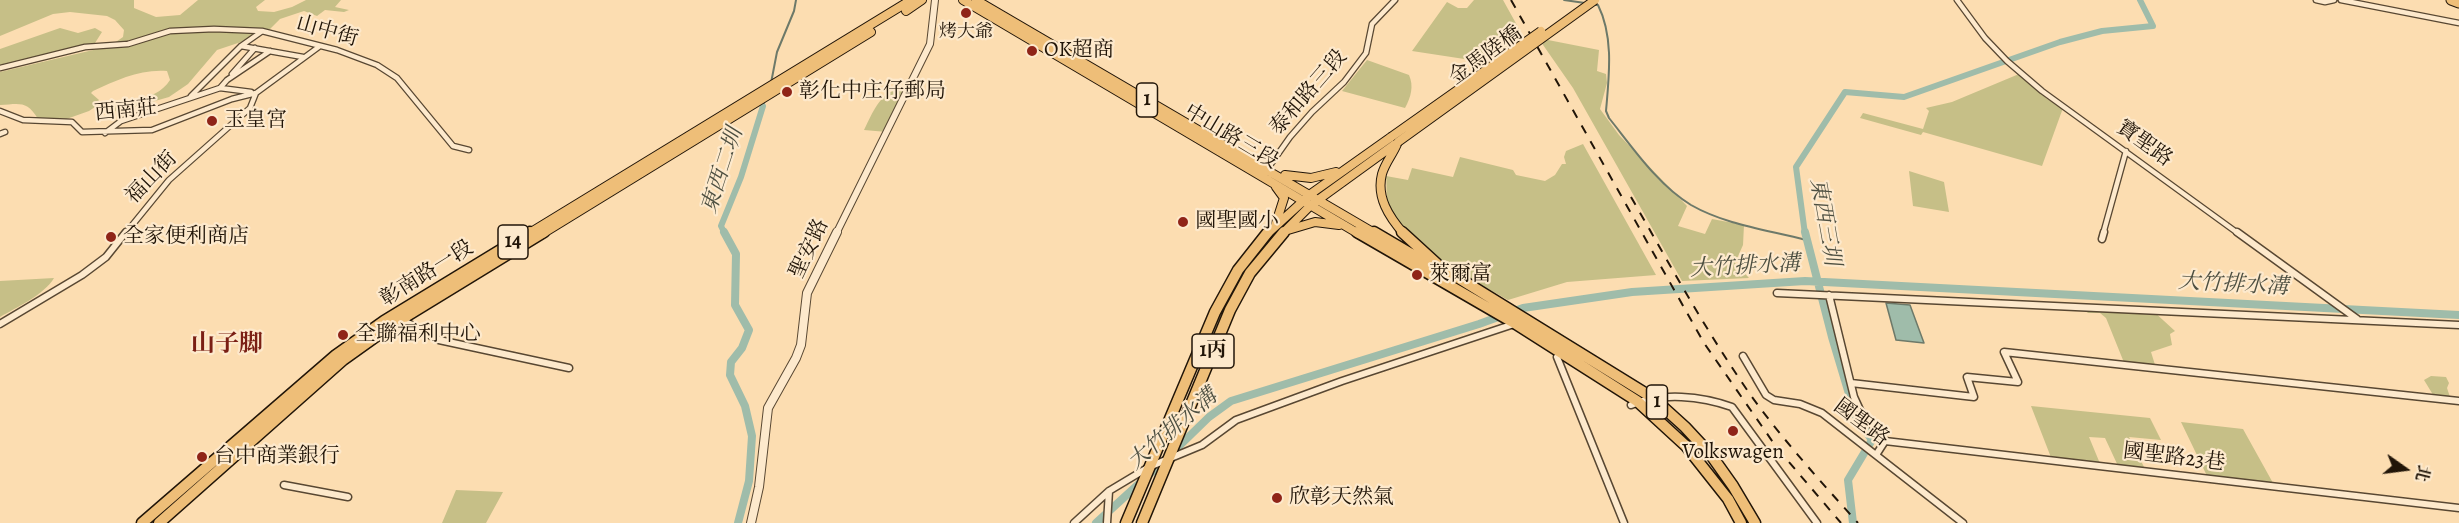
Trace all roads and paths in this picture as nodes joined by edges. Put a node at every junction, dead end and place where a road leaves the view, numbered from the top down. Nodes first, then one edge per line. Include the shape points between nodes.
1 (911, 0) edge
2 (922, 0) edge
3 (935, 0) edge
4 (963, 0) edge
5 (976, 0) edge
6 (1395, 0) edge
7 (1584, 0) edge
8 (1595, 0) edge
9 (1957, 0) edge
10 (2316, 0) edge
11 (2334, 0) edge
12 (2342, 0) edge
13 (2451, 0) edge
14 (2459, 3) edge
15 (2459, 23) edge
16 (262, 31) junction
17 (241, 46) junction
18 (320, 46) junction
19 (255, 48) junction
20 (270, 51) junction
21 (303, 57) junction
22 (0, 68) edge
23 (226, 80) junction
24 (220, 88) junction
25 (256, 93) junction
26 (190, 98) junction
27 (0, 111) edge
28 (105, 133) junction
29 (1394, 140) junction
30 (469, 150) dead end
31 (2126, 151) junction
32 (1349, 167) junction
33 (1268, 174) junction
34 (1311, 200) junction
35 (1348, 227) junction
36 (1279, 229) junction
37 (2102, 238) dead end
38 (1444, 269) junction
39 (1777, 293) dead end
40 (1829, 295) junction
41 (1486, 301) junction
42 (400, 320) junction
43 (2358, 320) junction
44 (1518, 321) junction
45 (0, 324) edge
46 (2459, 325) edge
47 (1743, 356) dead end
48 (1557, 357) dead end
49 (569, 368) dead end
50 (1851, 383) junction
51 (1653, 398) junction
52 (2459, 401) edge
53 (1634, 403) junction
54 (1885, 441) junction
55 (1876, 455) junction
56 (1168, 457) junction
57 (1149, 467) junction
58 (285, 485) dead end
59 (1109, 491) junction
60 (348, 497) dead end
61 (2459, 508) edge
62 (142, 523) edge
63 (159, 523) edge
64 (751, 523) edge
65 (1074, 523) edge
66 (1107, 523) edge
67 (1126, 523) edge
68 (1142, 523) edge
69 (1624, 523) edge
70 (1741, 523) edge
71 (1755, 523) edge
72 (1817, 523) edge
73 (1963, 523) edge

1 - 62 main road, 彰南路一段 / 14 via 384,321 336,355
2 - 42 main road, 彰南路一段 / 14
3 - 64 street, 聖安路 via 930,44 807,293 801,345 768,408
4 - 33 main road, 中山路三段 / 1 via 1259,175
5 - 33 main road, 中山路三段 / 1
6 - 33 street, 泰和路三段 via 1372,24 1366,53 1344,82 1290,136
7 - 29 main road, 金馬陸橋 / 1丙, bridge
8 - 29 main road, 金馬陸橋 / 1丙, bridge
9 - 31 street, 寶聖路 via 2007,61 2042,92
10 - 11 street
12 - 15 street
13 - 14 highway
16 - 17 street
16 - 18 street, 山中街
16 - 22 street, 山中街 via 170,31 128,44 85,47
17 - 19 street
17 - 26 street
18 - 21 street, 福山街
18 - 30 street, 山中街 via 377,65 397,78 453,146
19 - 20 street
19 - 23 street
20 - 21 street
20 - 23 street
21 - 25 street, 福山街
23 - 24 street
24 - 25 street
24 - 26 street
25 - 28 street, 西南莊 via 152,130
25 - 45 street, 福山街 via 250,108 159,191 106,257
26 - 28 street via 122,121
27 - 28 street, 西南莊 via 23,120 72,122 82,132
29 - 32 main road, 1丙
29 - 34 main road, 1丙
29 - 38 main road, 1 via 1382,175 1381,196 1407,238
31 - 37 street
31 - 43 street, 寶聖路
32 - 33 main road via 1319,179
32 - 34 main road, 1丙
33 - 34 main road, 中山路三段 / 1
33 - 36 main road via 1284,198
34 - 35 main road, 中山路三段 / 1
34 - 36 main road, 1丙
34 - 38 main road, 中山路三段 / 1
35 - 36 main road via 1315,222
35 - 41 main road, 中山路三段 / 1
36 - 56 main road, 1丙 via 1235,301
36 - 57 main road, 1丙 via 1256,246 1230,282
38 - 41 main road, 中山路三段 / 1
39 - 40 street
40 - 43 street
40 - 50 street
41 - 44 main road, 1
42 - 49 street via 439,340
42 - 63 main road, 彰南路一段 / 14 via 343,360
43 - 46 street
44 - 51 main road, 1
44 - 53 main road, 1
44 - 56 street via 1236,420 1202,446
47 - 55 street, 國聖路 via 1766,395 1822,413
48 - 69 street
50 - 52 street via 1974,397 1967,377 2018,382 2004,352
50 - 54 street via 1860,410
51 - 53 street
51 - 71 main road, 1 via 1719,463
51 - 72 street via 1720,402 1732,407
53 - 70 main road, 1 via 1686,446 1728,499
54 - 55 street
54 - 61 street, 國聖路23巷
55 - 73 street, 國聖路
56 - 57 street
56 - 68 main road, 1丙
57 - 59 street
57 - 67 main road, 1丙
58 - 60 street
59 - 65 street
59 - 66 street

